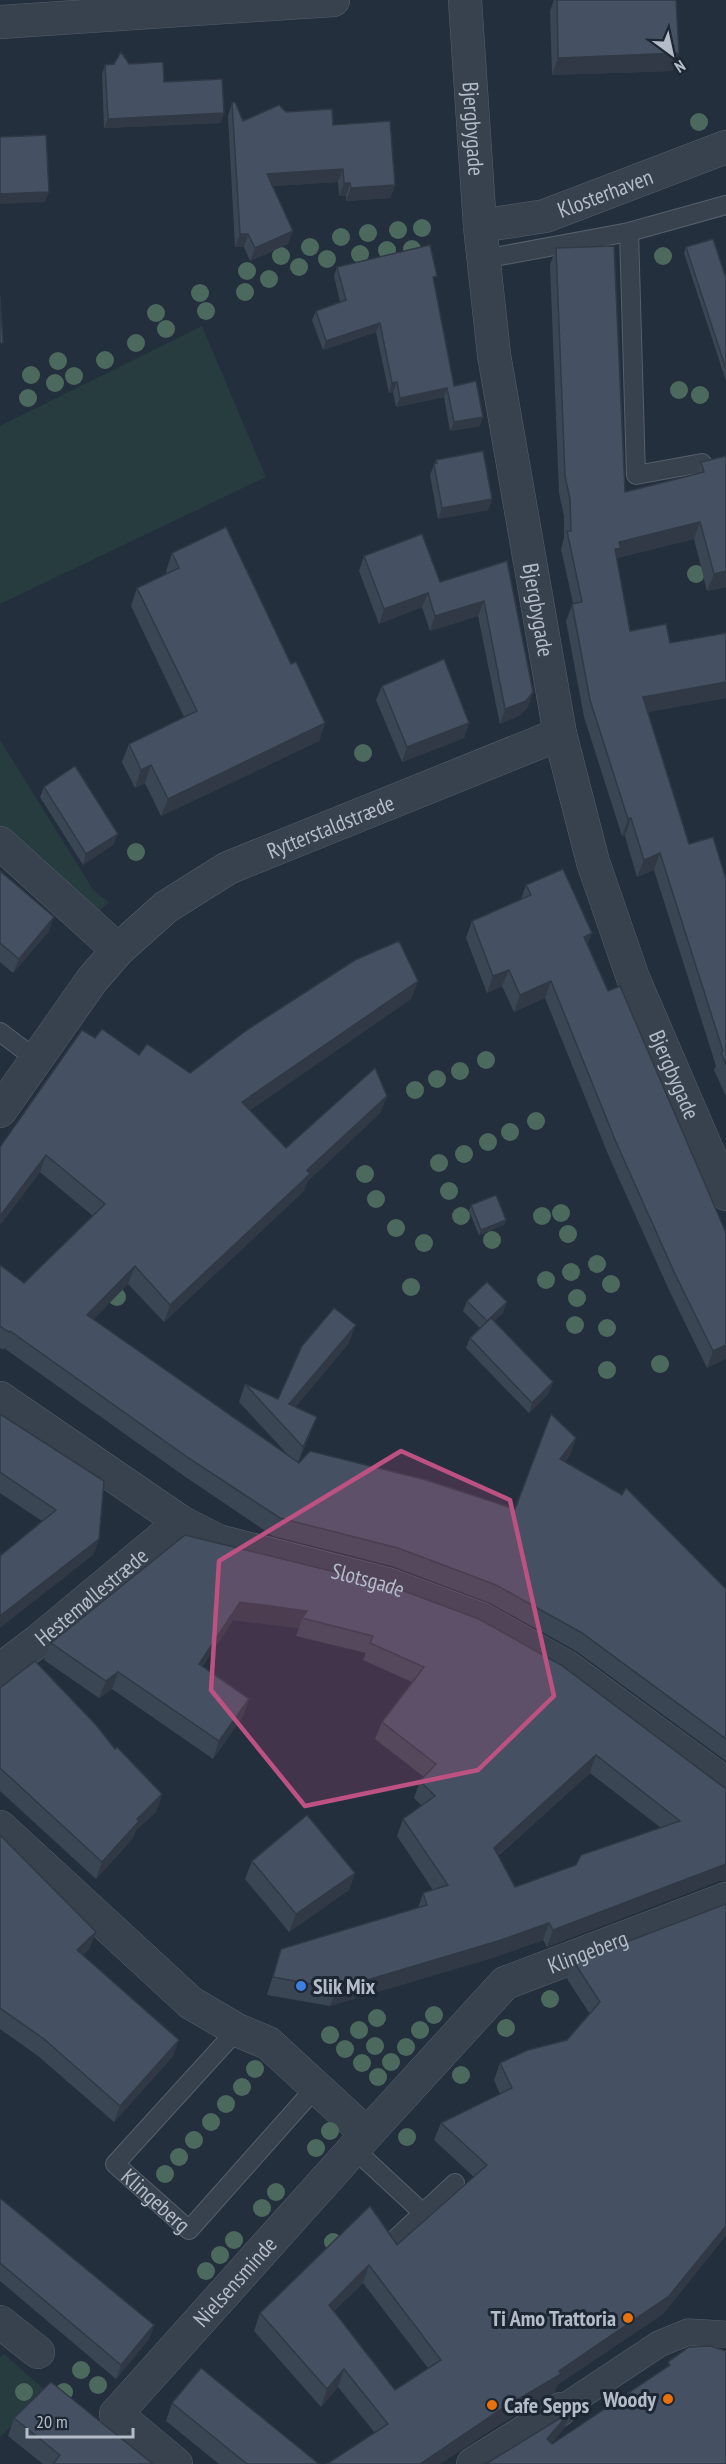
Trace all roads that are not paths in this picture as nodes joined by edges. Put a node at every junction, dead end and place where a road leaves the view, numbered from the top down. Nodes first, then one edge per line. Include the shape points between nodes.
1 (333, 0) edge
2 (465, 0) edge
3 (0, 21) edge
4 (726, 147) edge
5 (726, 205) edge
6 (480, 226) junction
7 (629, 232) junction
8 (484, 259) junction
9 (702, 463) edge
10 (560, 734) junction
11 (0, 843) edge
12 (118, 950) junction
13 (0, 1032) edge
14 (36, 1059) junction
15 (0, 1111) edge
16 (726, 1194) edge
17 (0, 1398) edge
18 (181, 1522) junction
19 (0, 1670) edge
20 (726, 1784) edge
21 (0, 1827) edge
22 (726, 1899) edge
23 (237, 2030) junction
24 (317, 2086) junction
25 (360, 2141) junction
26 (456, 2183) dead end
27 (423, 2213) junction
28 (392, 2242) edge
29 (0, 2322) edge
30 (725, 2333) edge
31 (38, 2352) dead end
32 (561, 2409) joint
33 (176, 2464) edge
34 (474, 2464) edge

1 - 3 street
2 - 6 street, Bjergbygade
4 - 6 street, Klosterhaven via 545,216
5 - 7 lane
6 - 8 street, Bjergbygade
7 - 8 lane
7 - 9 lane via 636,474
8 - 10 street, Bjergbygade via 494,356
10 - 12 street, Rytterstaldstræde via 228,868 166,906
10 - 16 street, Bjergbygade via 594,862 633,978
11 - 12 street
12 - 14 street, Rytterstaldstræde
13 - 14 lane
14 - 15 street, Rytterstaldstræde
17 - 18 street, Slotsgade
18 - 19 street, Hestemøllestræde
18 - 20 street, Slotsgade via 218,1541 387,1584 481,1619 565,1666
21 - 23 street via 191,2003
22 - 25 street, Klingeberg via 505,1983
23 - 24 street via 268,2043
23 - 24 lane, Klingeberg via 115,2164 189,2230
24 - 25 street
25 - 27 lane
25 - 33 street, Nielsensminde via 116,2414
26 - 27 lane
27 - 28 lane
29 - 31 street
30 - 32 street via 688,2332 659,2344
32 - 34 street

